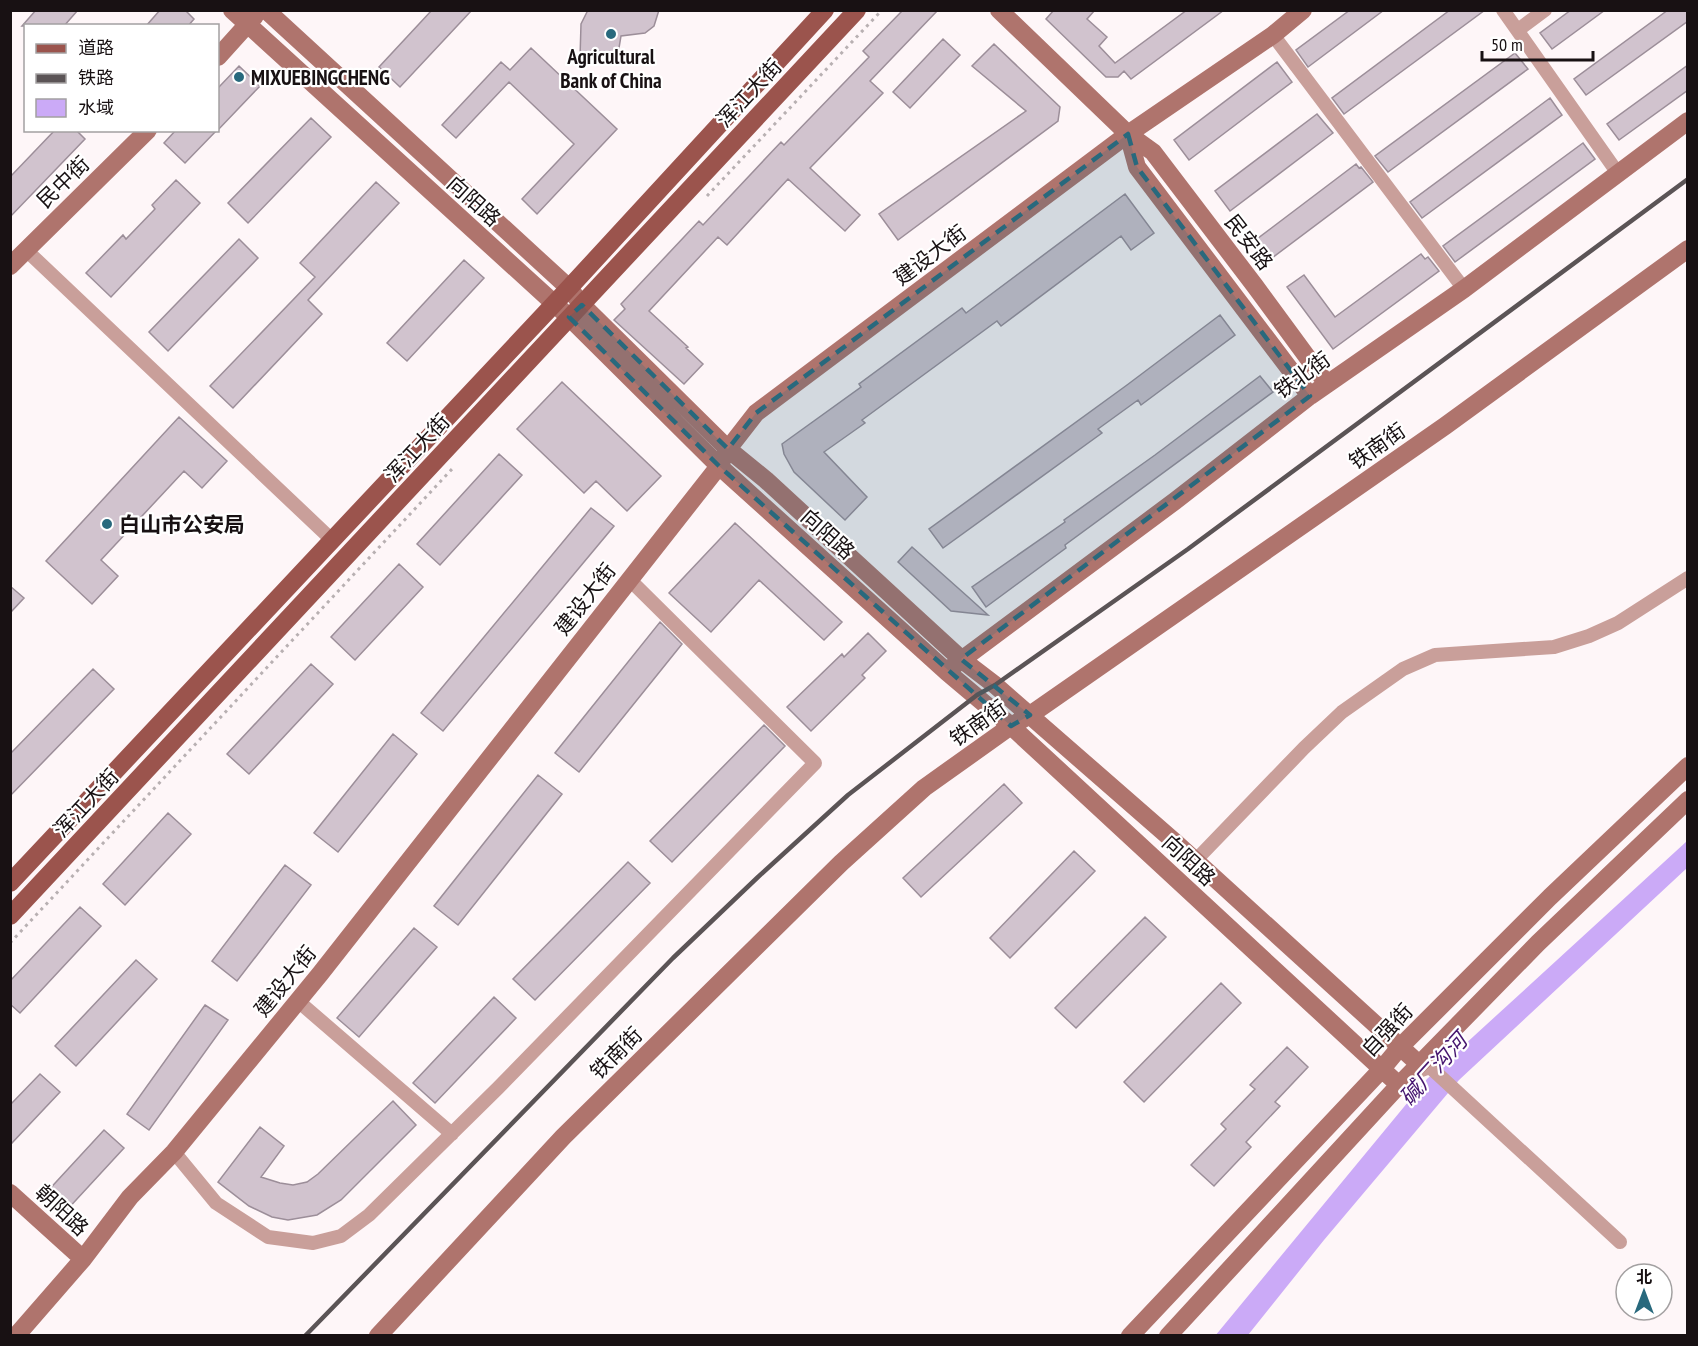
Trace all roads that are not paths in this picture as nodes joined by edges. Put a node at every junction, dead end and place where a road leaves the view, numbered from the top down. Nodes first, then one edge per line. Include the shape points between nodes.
1 (232, 10) edge
2 (260, 10) edge
3 (266, 10) edge
4 (825, 10) edge
5 (857, 10) edge
6 (999, 10) edge
7 (1303, 10) edge
8 (1503, 10) edge
9 (1545, 10) edge
10 (248, 25) junction
11 (1518, 30) junction
12 (1273, 35) junction
13 (219, 56) edge
14 (1688, 121) edge
15 (146, 132) edge
16 (1128, 134) junction
17 (1617, 172) junction
18 (1688, 249) edge
19 (26, 250) junction
20 (10, 266) edge
21 (569, 288) junction
22 (1464, 289) junction
23 (553, 303) junction
24 (576, 311) junction
25 (1327, 384) junction
26 (1310, 396) junction
27 (728, 449) junction
28 (718, 466) junction
29 (332, 540) junction
30 (1688, 578) edge
31 (629, 579) junction
32 (961, 659) junction
33 (947, 672) junction
34 (1030, 715) junction
35 (1011, 726) junction
36 (1688, 766) edge
37 (1688, 800) edge
38 (1195, 861) junction
39 (10, 883) edge
40 (10, 916) edge
41 (298, 1001) junction
42 (1400, 1047) junction
43 (1382, 1070) junction
44 (1414, 1073) junction
45 (452, 1134) junction
46 (174, 1152) junction
47 (10, 1193) edge
48 (1620, 1242) dead end
49 (83, 1259) junction
50 (16, 1335) edge
51 (378, 1335) edge
52 (1130, 1335) edge
53 (1168, 1335) edge

1 - 10 main road, 向阳路
2 - 10 main road
3 - 21 main road, 向阳路
4 - 21 main road, 浑江大街
5 - 24 main road, 浑江大街
6 - 16 main road, 民安路
7 - 12 main road, 建设大街
8 - 11 street
9 - 11 street
10 - 13 main road
10 - 23 main road, 向阳路
11 - 17 street
12 - 16 main road, 建设大街
12 - 22 street
14 - 17 main road, 铁北街
15 - 19 main road, 民中街
16 - 25 main road, 民安路 via 1153,152
16 - 26 main road, 民安路 via 1137,167
16 - 27 main road, 建设大街 via 756,413
17 - 22 main road, 铁北街
18 - 34 main road, 铁南街 via 1446,426
19 - 20 main road, 民中街
19 - 29 street
21 - 23 main road, 浑江大街
21 - 24 main road, 向阳路
22 - 25 main road, 铁北街
23 - 24 main road, 向阳路
23 - 29 main road, 浑江大街
24 - 27 main road, 向阳路
24 - 28 main road, 向阳路
24 - 40 main road, 浑江大街
25 - 26 main road, 铁北街
26 - 32 main road, 铁北街
27 - 28 main road, 建设大街
27 - 32 main road, 向阳路
28 - 31 main road, 建设大街
28 - 33 main road, 向阳路
29 - 39 main road, 浑江大街
30 - 38 street via 1618,623 1554,648 1435,655 1403,669 1342,712
31 - 41 main road, 建设大街
31 - 45 street via 815,763
32 - 33 main road, 铁北街
32 - 34 main road, 向阳路
33 - 35 main road, 向阳路
34 - 35 main road, 铁南街
34 - 38 main road, 向阳路
35 - 43 main road, 向阳路
35 - 51 main road, 铁南街 via 924,788 841,863 563,1137
36 - 42 main road, 自强街
37 - 44 main road via 1538,943
38 - 42 main road, 向阳路
41 - 45 street
41 - 46 main road, 建设大街
42 - 43 main road, 自强街
42 - 44 main road, 向阳路
43 - 44 main road, 向阳路
43 - 52 main road, 自强街
44 - 48 street via 1455,1092
44 - 53 main road
45 - 46 street via 369,1215 341,1236 313,1243 268,1237 242,1221 216,1203
46 - 49 main road, 建设大街 via 130,1197
47 - 49 main road, 朝阳路
49 - 50 main road, 建设大街

